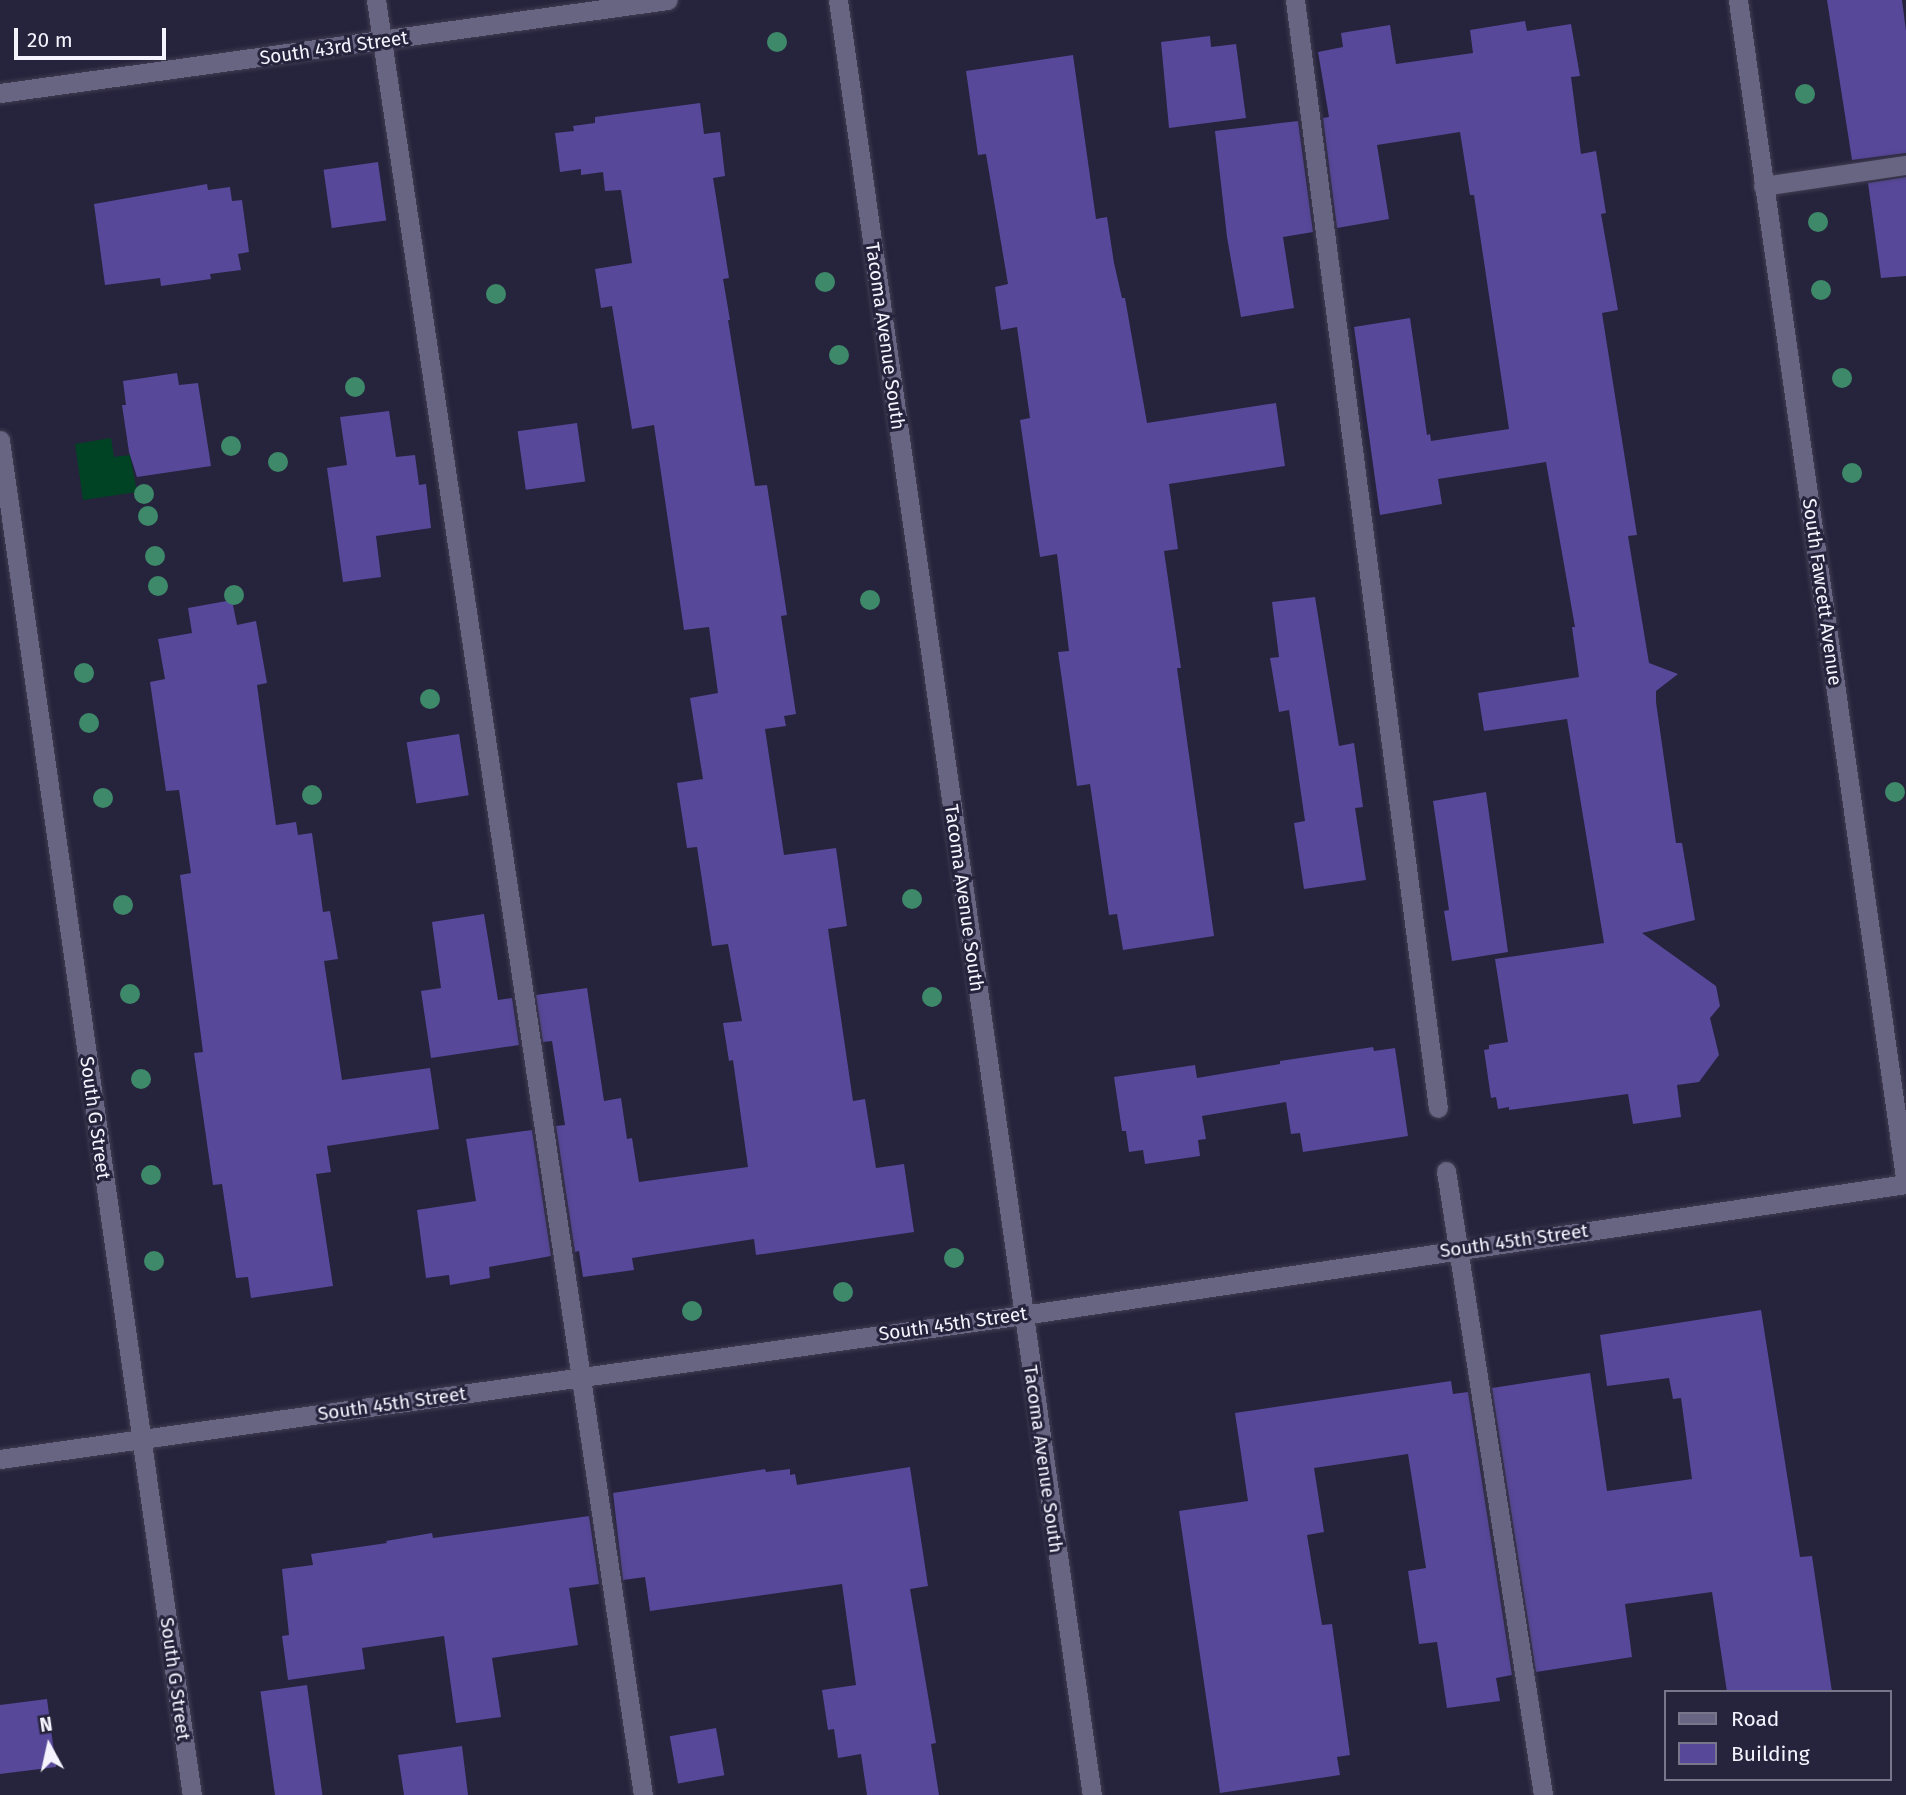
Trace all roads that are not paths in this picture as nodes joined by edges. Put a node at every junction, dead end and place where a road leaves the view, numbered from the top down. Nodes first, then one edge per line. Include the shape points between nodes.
1 (376, 0) edge
2 (668, 0) edge
3 (838, 0) edge
4 (1294, 0) edge
5 (1738, 0) edge
6 (382, 42) junction
7 (0, 93) edge
8 (1906, 165) edge
9 (1763, 186) junction
10 (0, 440) edge
11 (1438, 1108) dead end
12 (1446, 1171) dead end
13 (1906, 1184) edge
14 (1459, 1249) junction
15 (1023, 1315) junction
16 (580, 1378) junction
17 (140, 1440) junction
18 (0, 1459) edge
19 (192, 1795) edge
20 (643, 1795) edge
21 (1092, 1795) edge
22 (1543, 1795) edge

1 - 6 street
2 - 6 street, South 43rd Street
3 - 15 street, Tacoma Avenue South
4 - 11 street
5 - 9 street, South Fawcett Avenue
6 - 7 street, South 43rd Street
6 - 16 street
8 - 9 street
9 - 13 street, South Fawcett Avenue
10 - 17 street, South G Street
12 - 14 street
13 - 14 street, South 45th Street
14 - 15 street, South 45th Street
14 - 22 street
15 - 16 street, South 45th Street
15 - 21 street, Tacoma Avenue South
16 - 17 street, South 45th Street
16 - 20 street
17 - 18 street, South 45th Street
17 - 19 street, South G Street

